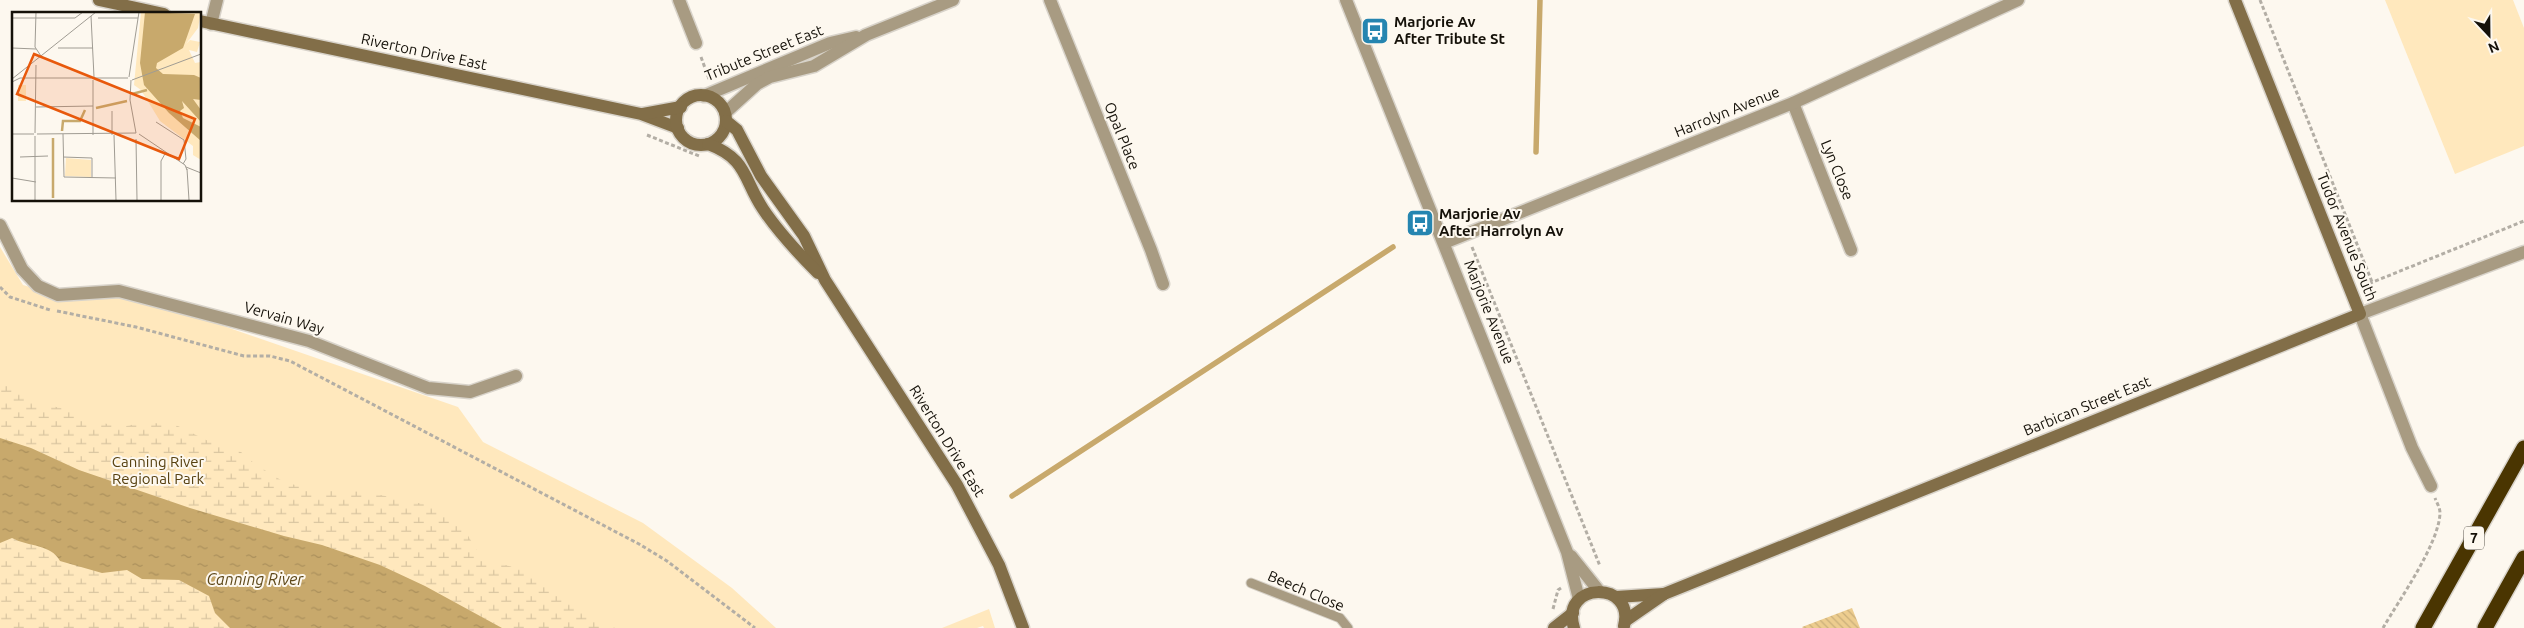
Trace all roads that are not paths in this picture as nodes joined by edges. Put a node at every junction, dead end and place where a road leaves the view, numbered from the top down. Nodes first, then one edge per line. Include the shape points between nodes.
1 (99, 0) edge
2 (217, 0) edge
3 (679, 0) edge
4 (953, 0) edge
5 (1050, 0) edge
6 (1346, 0) edge
7 (2018, 0) edge
8 (2235, 0) edge
9 (155, 12) edge
10 (206, 23) edge
11 (866, 35) junction
12 (696, 43) road end
13 (700, 96) junction
14 (1793, 103) junction
15 (680, 106) junction
16 (641, 114) junction
17 (726, 117) junction
18 (678, 128) junction
19 (708, 144) junction
20 (0, 225) edge
21 (1444, 243) junction
22 (1851, 250) dead end
23 (2524, 252) edge
24 (825, 280) junction
25 (1162, 284) dead end
26 (2360, 314) junction
27 (516, 376) dead end
28 (2524, 448) edge
29 (2431, 486) road end
30 (1567, 552) junction
31 (2524, 558) edge
32 (1251, 583) dead end
33 (1599, 591) junction
34 (1664, 594) junction
35 (1616, 597) junction
36 (1579, 599) junction
37 (1572, 613) junction
38 (1624, 624) edge
39 (1024, 628) edge
40 (1348, 628) edge
41 (1554, 628) edge
42 (1574, 628) edge
43 (2423, 628) edge
44 (2485, 628) edge

1 - 9 street
2 - 10 street
3 - 12 street
4 - 11 street, Tribute Street East
5 - 25 street, Opal Place
6 - 21 street, Marjorie Avenue
7 - 14 street, Harrolyn Avenue
8 - 26 street, Tudor Avenue South
10 - 16 street, Riverton Drive East
11 - 13 street, Tribute Street East via 830,43
11 - 17 street, Tribute Street East via 814,66 770,77 757,84
13 - 15 street, Riverton Drive East
13 - 17 street, Riverton Drive East via 718,101
14 - 21 street, Harrolyn Avenue
14 - 22 street, Lyn Close
15 - 16 street, Riverton Drive East
15 - 18 street via 676,121
16 - 18 street, Riverton Drive East
17 - 19 street via 721,136
17 - 24 street, Riverton Drive East via 737,130 761,176 804,236
18 - 19 street, Riverton Drive East via 693,144
19 - 24 street, Riverton Drive East via 726,151 744,170 762,207 788,243
20 - 27 street, Vervain Way via 22,269 38,286 58,295 119,291 309,341 428,388 470,392
21 - 30 street, Marjorie Avenue
23 - 26 street, Barbican Street East
24 - 39 street, Riverton Drive East via 982,530
26 - 29 street, Tudor Avenue South via 2412,448
26 - 34 street, Barbican Street East
28 - 43 highway, 7
30 - 33 street, Marjorie Avenue
30 - 36 street, Marjorie Avenue
31 - 44 highway
32 - 40 lane, Beech Close via 1340,618
33 - 35 street
33 - 36 street
34 - 35 street, Barbican Street East
34 - 38 street, Barbican Street East
35 - 38 street via 1624,608
36 - 37 street
37 - 41 street
37 - 42 street

